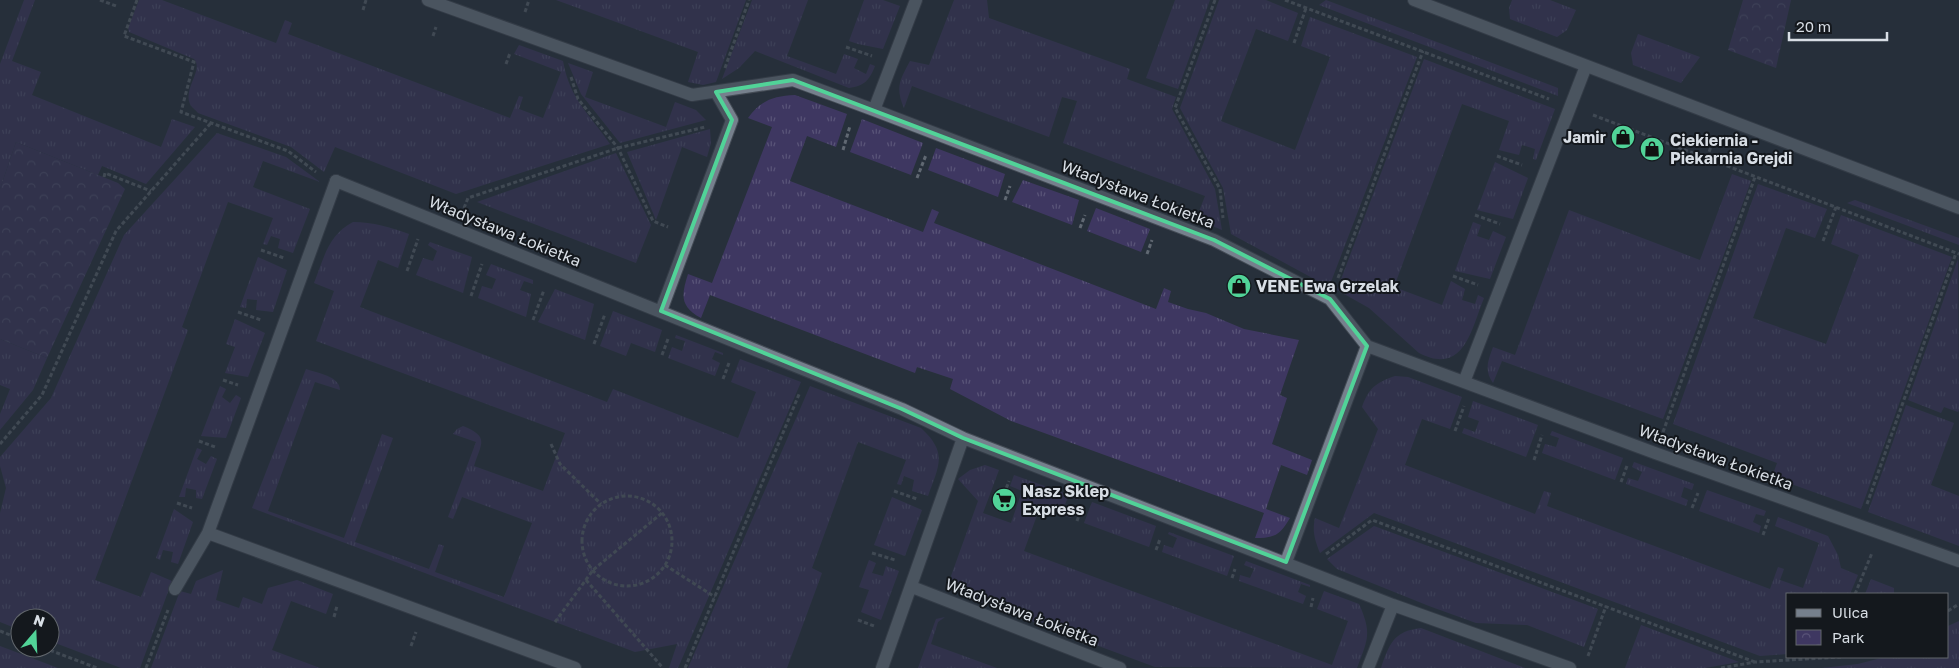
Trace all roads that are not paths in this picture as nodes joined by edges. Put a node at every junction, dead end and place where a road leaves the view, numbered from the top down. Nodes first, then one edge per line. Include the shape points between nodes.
1 (428, 0) edge
2 (916, 0) edge
3 (1414, 0) edge
4 (1586, 66) junction
5 (716, 92) junction
6 (874, 110) junction
7 (1959, 208) edge
8 (661, 311) junction
9 (1367, 346) junction
10 (1464, 382) junction
11 (963, 438) junction
12 (208, 533) junction
13 (1959, 561) edge
14 (1286, 562) junction
15 (912, 587) junction
16 (175, 589) road end
17 (1393, 605) junction
18 (575, 668) edge
19 (882, 668) edge
20 (1120, 668) edge
21 (1368, 668) edge
22 (1570, 668) edge

1 - 5 street, Władysława Łokietka via 692,95
2 - 6 street
3 - 4 street
4 - 7 street
4 - 10 street
5 - 6 street, Władysława Łokietka via 793,80
5 - 8 street via 732,120
6 - 9 street, Władysława Łokietka via 1226,246 1330,300
8 - 11 street, Władysława Łokietka via 902,409
8 - 12 street, Władysława Łokietka via 336,181
9 - 10 street, Władysława Łokietka
9 - 14 street
10 - 13 street, Władysława Łokietka
11 - 14 street, Władysława Łokietka
11 - 15 street
12 - 16 street
12 - 18 street
14 - 17 street, Władysława Łokietka
15 - 19 street
15 - 20 street, Władysława Łokietka
17 - 21 street
17 - 22 street, Władysława Łokietka

